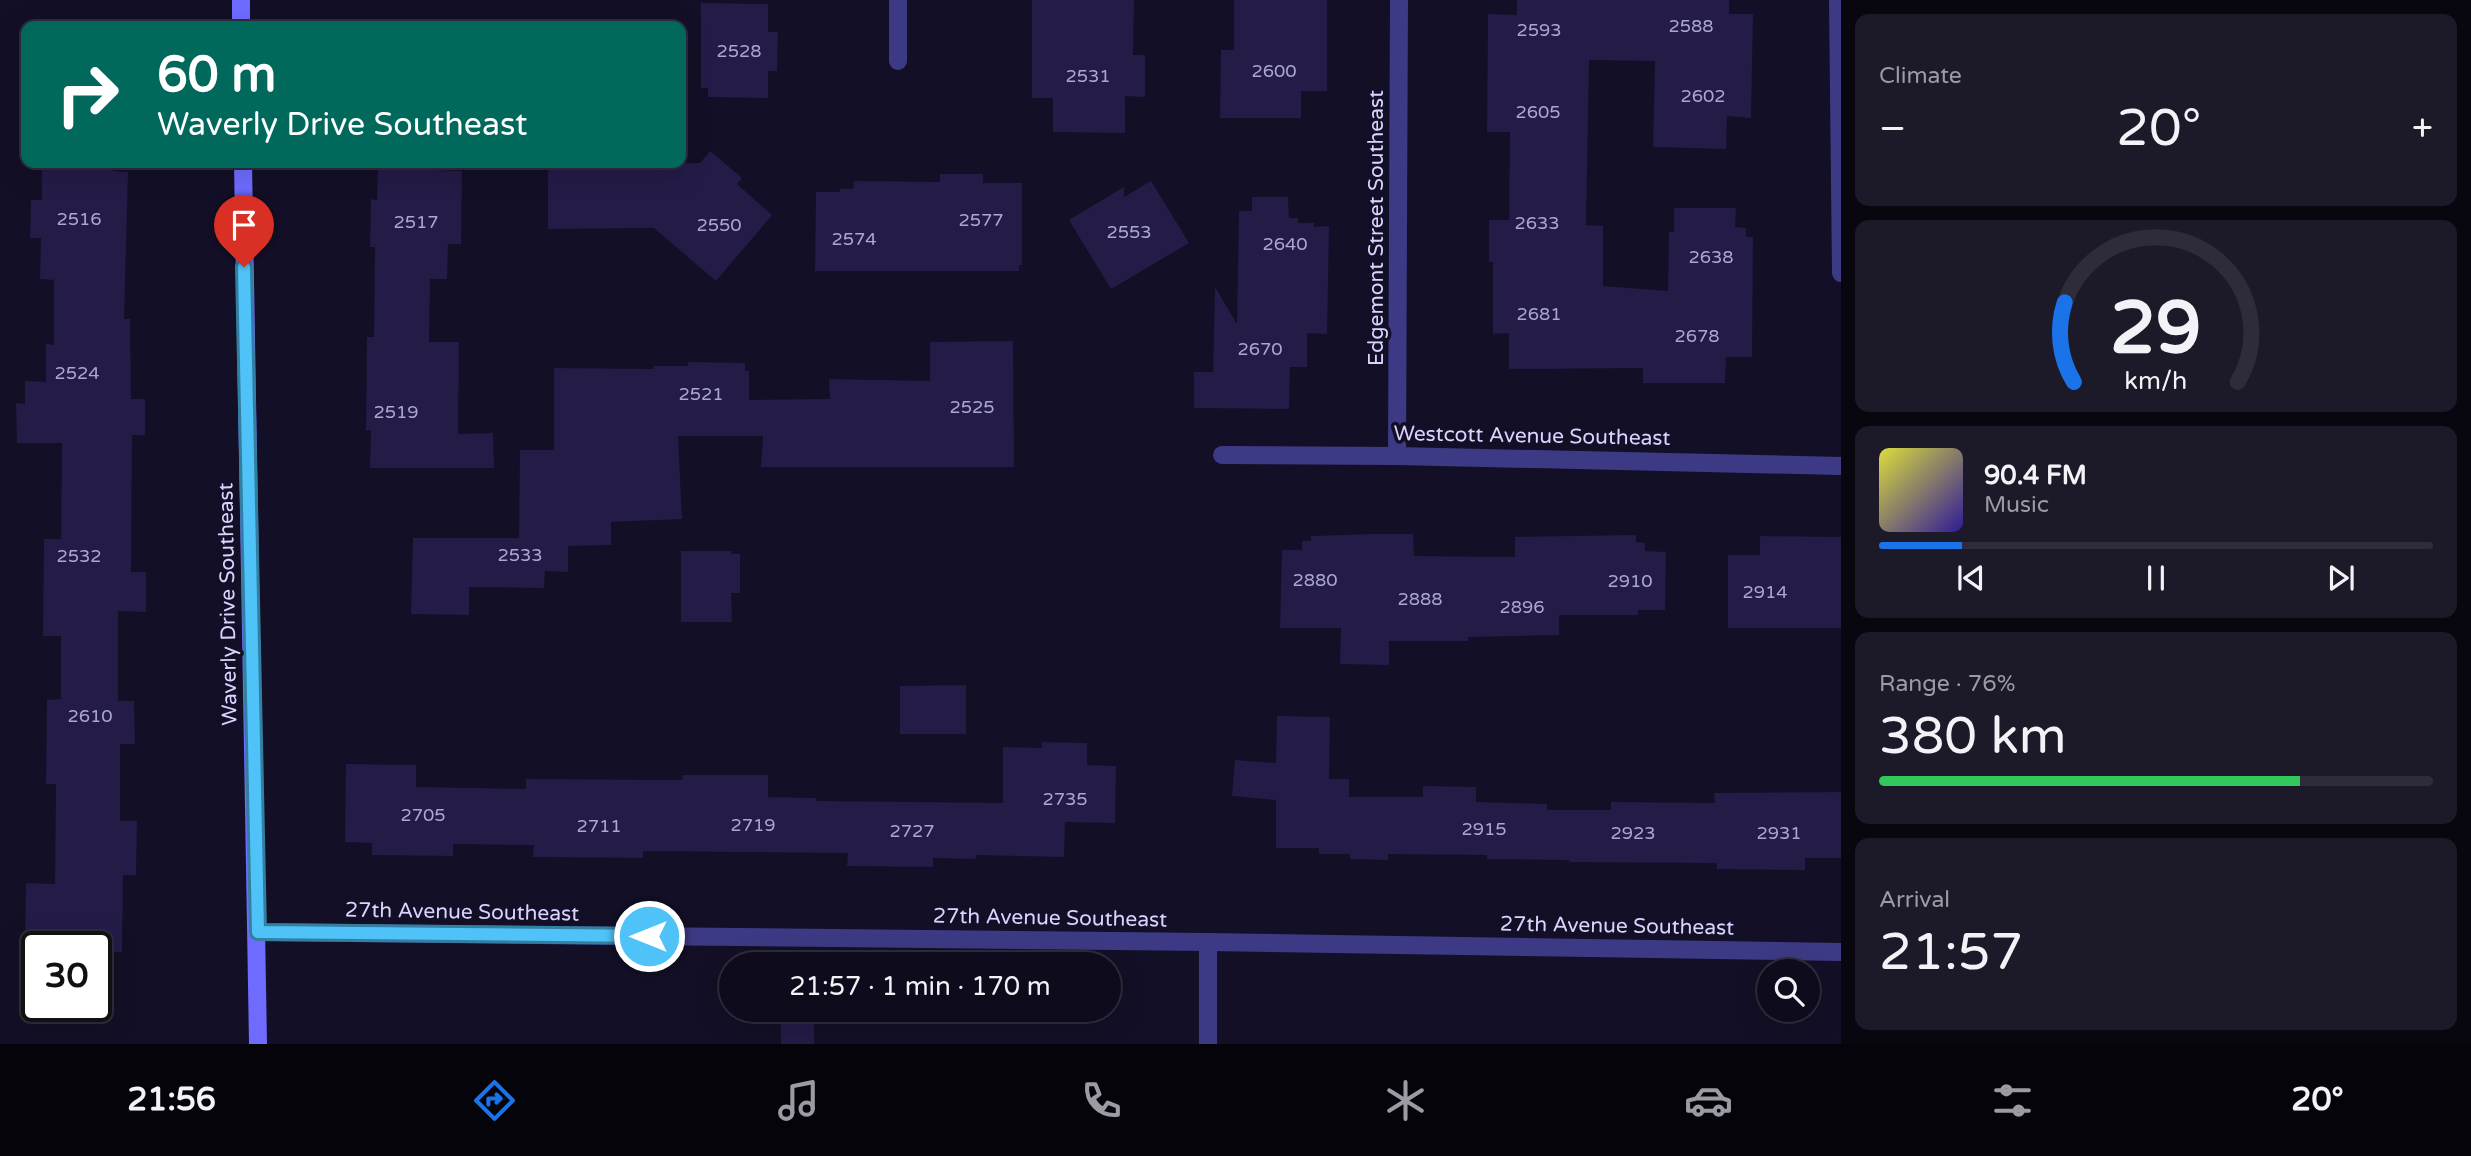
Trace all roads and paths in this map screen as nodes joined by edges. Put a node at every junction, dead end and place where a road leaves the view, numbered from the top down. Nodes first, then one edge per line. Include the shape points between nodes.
1 (241, 0) edge
2 (898, 0) edge
3 (1399, 0) edge
4 (1838, 0) edge
5 (242, 21) edge
6 (898, 61) dead end
7 (243, 168) edge
8 (1841, 274) edge
9 (1222, 455) dead end
10 (1397, 456) junction
11 (1841, 466) edge
12 (258, 932) junction
13 (1208, 942) junction
14 (1841, 952) edge
15 (258, 1044) edge
16 (1208, 1044) edge

1 - 5 main road
2 - 6 street
3 - 10 street, Edgemont Street Southeast
4 - 8 street
7 - 12 main road, Waverly Drive Southeast
9 - 10 street, Westcott Avenue Southeast
10 - 11 street, Westcott Avenue Southeast
12 - 13 street, 27th Avenue Southeast
12 - 15 main road, Waverly Drive Southeast
13 - 14 street, 27th Avenue Southeast
13 - 16 street

